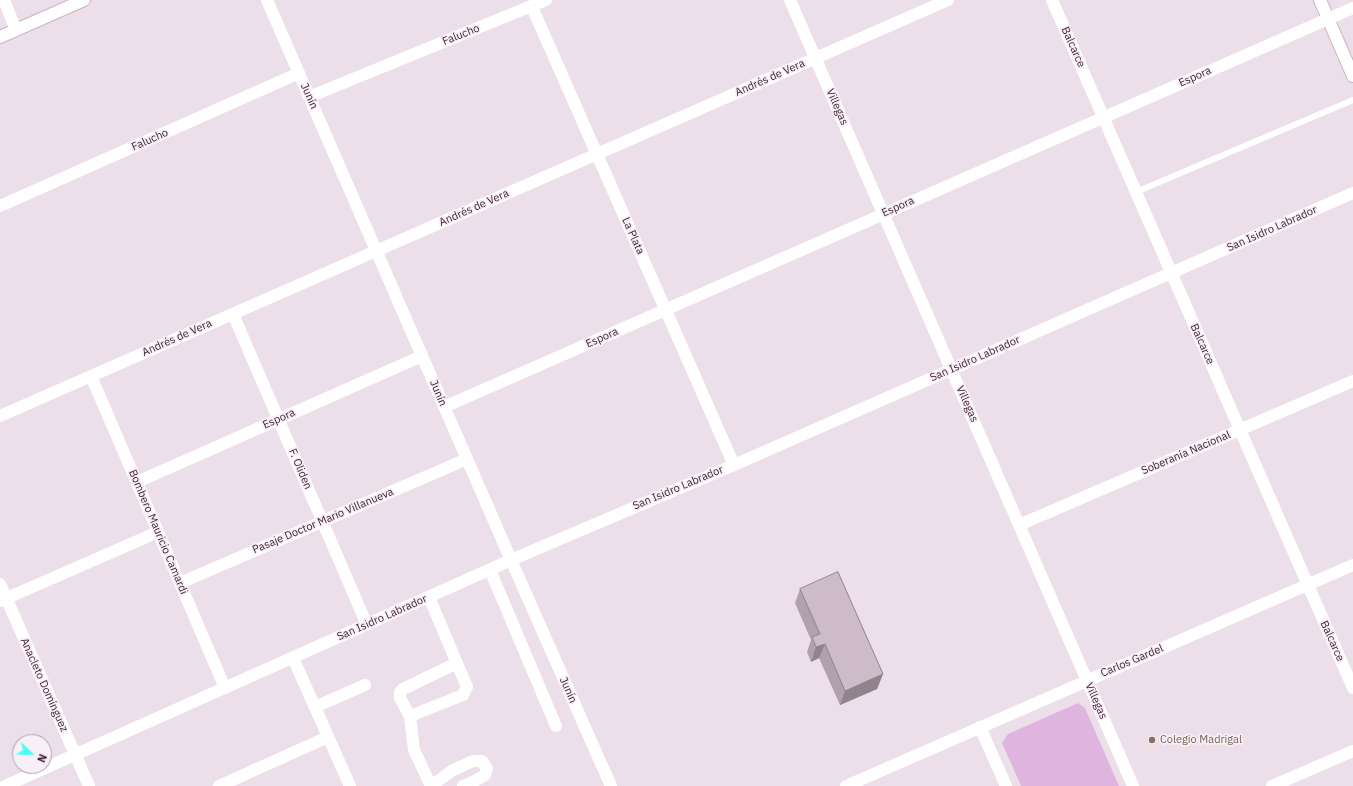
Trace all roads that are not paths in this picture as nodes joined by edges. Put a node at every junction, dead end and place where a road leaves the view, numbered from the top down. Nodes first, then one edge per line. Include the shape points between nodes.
1 (4, 0) edge
2 (84, 0) edge
3 (267, 0) edge
4 (546, 0) edge
5 (790, 0) edge
6 (948, 0) edge
7 (1052, 0) edge
8 (1320, 0) edge
9 (532, 7) junction
10 (1353, 8) edge
11 (1328, 18) junction
12 (16, 30) junction
13 (0, 37) edge
14 (816, 58) junction
15 (299, 73) junction
16 (1353, 76) edge
17 (309, 97) junction
18 (1353, 100) edge
19 (1103, 117) junction
20 (597, 154) junction
21 (1136, 192) junction
22 (1353, 193) edge
23 (0, 206) edge
24 (884, 214) junction
25 (377, 250) junction
26 (1171, 273) junction
27 (665, 310) junction
28 (233, 314) junction
29 (422, 356) junction
30 (951, 369) junction
31 (91, 376) junction
32 (1353, 381) edge
33 (444, 407) junction
34 (0, 416) edge
35 (279, 419) junction
36 (1240, 430) junction
37 (467, 459) junction
38 (734, 465) junction
39 (137, 482) junction
40 (323, 522) junction
41 (1019, 525) junction
42 (158, 532) junction
43 (511, 560) junction
44 (1353, 566) edge
45 (490, 570) junction
46 (180, 583) junction
47 (0, 584) edge
48 (1308, 585) junction
49 (429, 597) junction
50 (3, 599) edge
51 (367, 625) junction
52 (293, 658) junction
53 (457, 663) junction
54 (1088, 681) junction
55 (365, 685) dead end
56 (225, 688) junction
57 (1353, 688) edge
58 (315, 707) junction
59 (410, 716) junction
60 (556, 726) dead end
61 (980, 727) junction
62 (328, 737) junction
63 (1353, 751) edge
64 (75, 755) junction
65 (870, 781) edge
66 (5, 786) edge
67 (88, 786) edge
68 (219, 786) edge
69 (350, 786) edge
70 (431, 786) edge
71 (463, 786) edge
72 (611, 786) edge
73 (846, 786) edge
74 (1006, 786) edge
75 (1133, 786) edge
76 (1272, 786) edge

1 - 12 street
2 - 12 street
3 - 15 street, Junín
4 - 9 street, Falucho
5 - 14 street, Villegas
6 - 14 street, Andrés de Vera
7 - 19 street, Balcarce
8 - 11 street
9 - 17 street, Falucho
9 - 20 street, La Plata
10 - 11 street, Espora
11 - 16 street
11 - 19 street, Espora
12 - 13 street
14 - 20 street, Andrés de Vera
14 - 24 street, Villegas
15 - 17 street, Junín
15 - 23 street, Falucho
17 - 25 street, Junín
18 - 21 lane
19 - 21 street, Balcarce
19 - 24 street, Espora
20 - 25 street, Andrés de Vera
20 - 27 street, La Plata
21 - 26 street, Balcarce
22 - 26 street, San Isidro Labrador
24 - 27 street, Espora
24 - 30 street, Villegas
25 - 28 street, Andrés de Vera
25 - 29 street, Junín
26 - 30 street, San Isidro Labrador
26 - 36 street, Balcarce
27 - 33 street, Espora
27 - 38 street, La Plata
28 - 31 street, Andrés de Vera
28 - 35 street, F. Oliden
29 - 33 street, Junín
29 - 35 street, Espora
30 - 38 street, San Isidro Labrador
30 - 41 street, Villegas
31 - 34 street, Andrés de Vera
31 - 39 street, Bombero Mauricio Camardi
32 - 36 street, Soberanía Nacional
33 - 37 street, Junín
35 - 39 street, Espora
35 - 40 street, F. Oliden
36 - 41 street, Soberanía Nacional
36 - 48 street, Balcarce
37 - 40 street, Pasaje Doctor Mario Villanueva
37 - 43 street, Junín
38 - 43 street, San Isidro Labrador
39 - 42 street, Bombero Mauricio Camardi
40 - 46 street, Pasaje Doctor Mario Villanueva
40 - 51 street, F. Oliden
41 - 54 street, Villegas
42 - 46 street, Bombero Mauricio Camardi
42 - 50 street
43 - 45 street, San Isidro Labrador
43 - 72 street, Junín
44 - 48 street, Carlos Gardel
45 - 49 street, San Isidro Labrador
45 - 60 street
46 - 56 street, Bombero Mauricio Camardi
47 - 50 street, Anacleto Domínguez
48 - 54 street, Carlos Gardel
48 - 57 street, Balcarce
49 - 51 street, San Isidro Labrador
49 - 53 street
50 - 64 street, Anacleto Domínguez
51 - 52 street, San Isidro Labrador
52 - 56 street, San Isidro Labrador
52 - 58 street
53 - 59 street via 400,692 400,698
53 - 59 street via 466,687 463,695
54 - 61 street, Carlos Gardel
54 - 75 street, Villegas
55 - 58 street
56 - 64 street, San Isidro Labrador
58 - 62 street
59 - 70 street via 414,750
61 - 65 street, Carlos Gardel
61 - 74 street
62 - 68 street
62 - 69 street
63 - 76 street
64 - 66 street, San Isidro Labrador
64 - 67 street, Anacleto Domínguez
65 - 73 street, Carlos Gardel
70 - 71 street via 453,770 473,761 482,762 487,769 485,775

